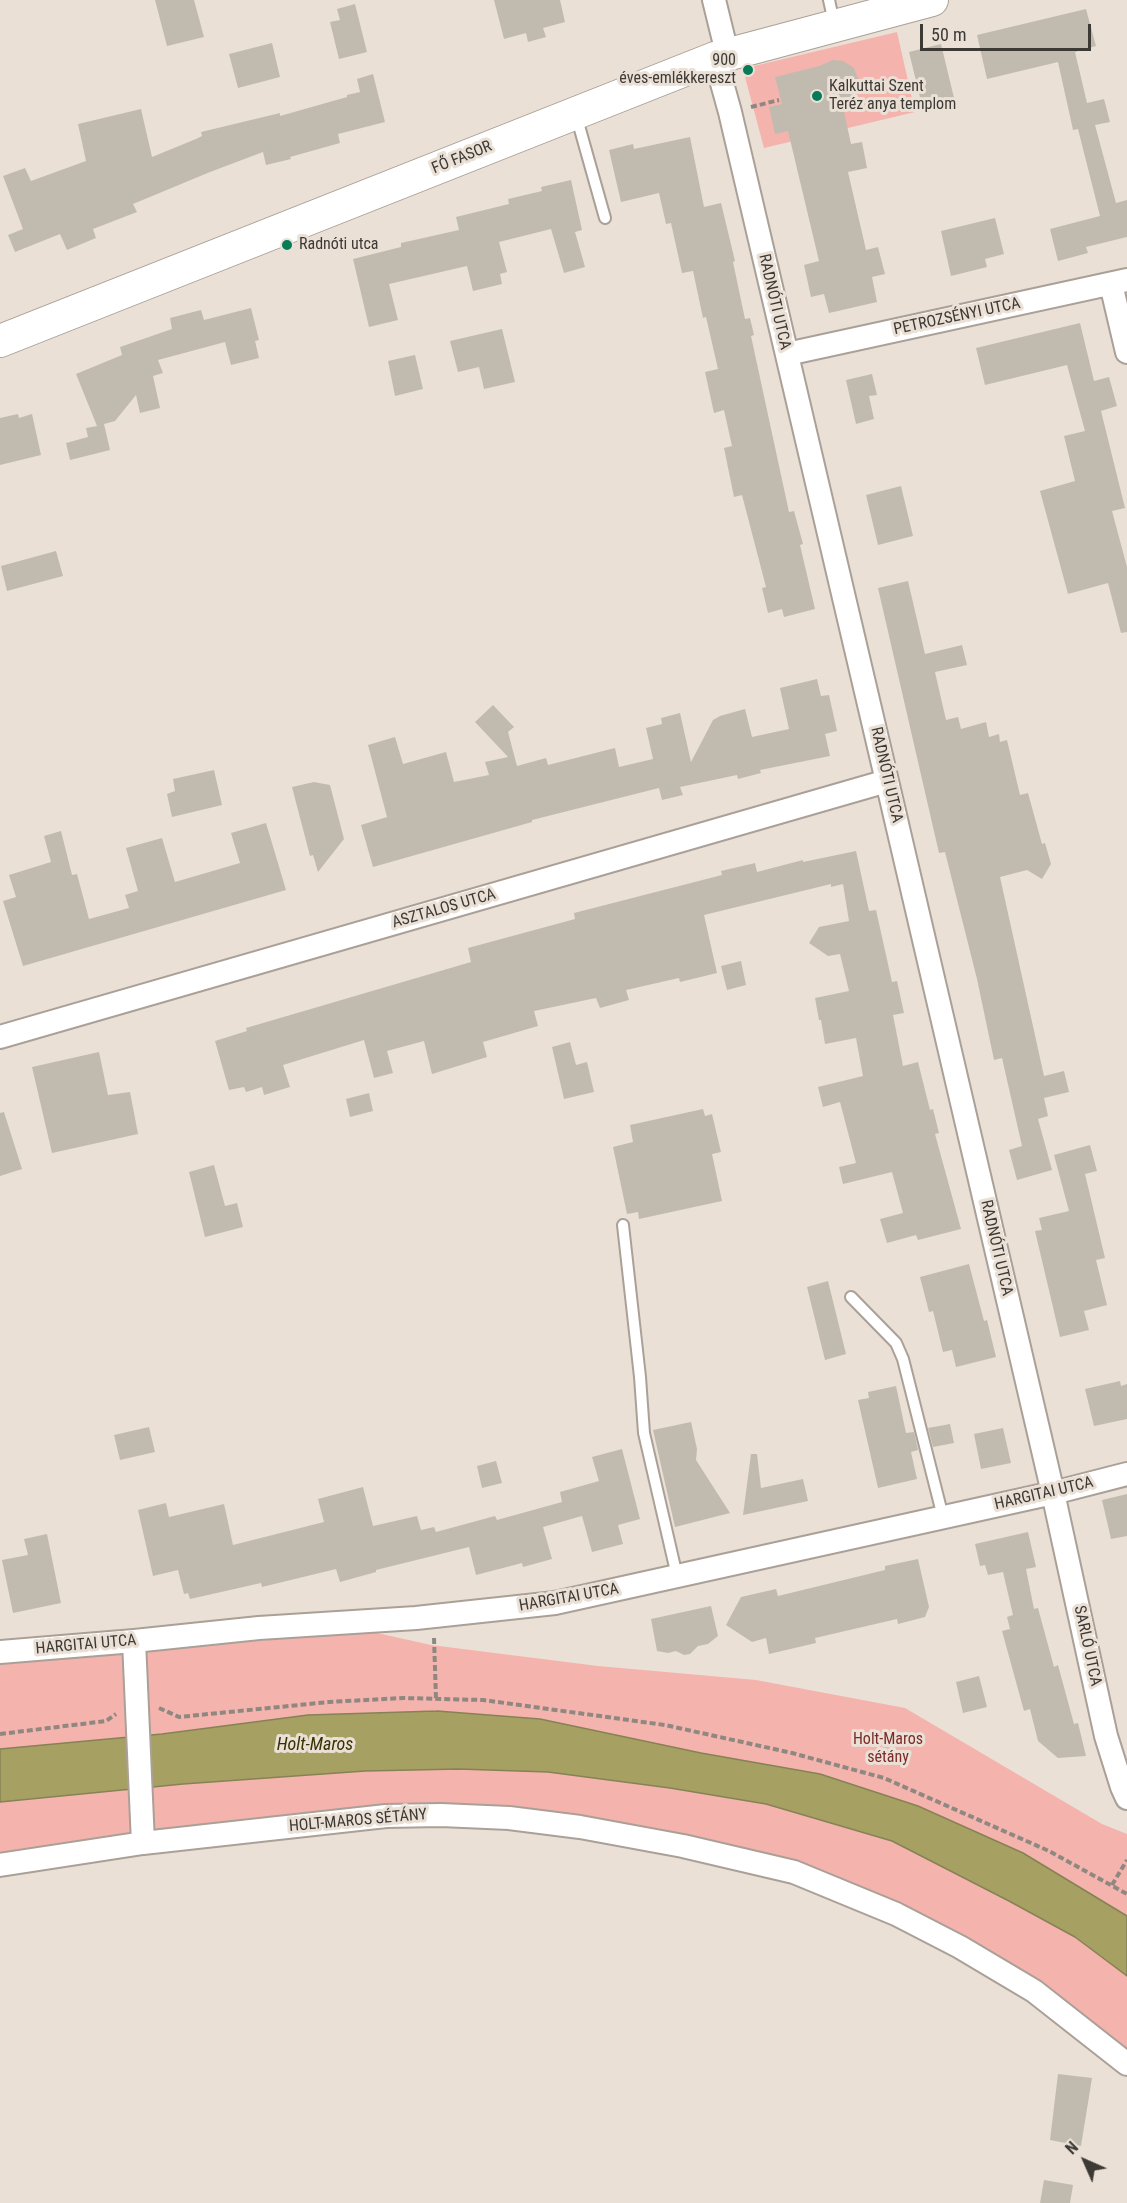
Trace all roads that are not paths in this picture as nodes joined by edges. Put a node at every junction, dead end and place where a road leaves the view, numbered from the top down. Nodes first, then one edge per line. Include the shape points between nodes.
1 (714, 0) edge
2 (932, 0) edge
3 (832, 13) edge
4 (721, 56) junction
5 (575, 112) junction
6 (605, 218) dead end
7 (1119, 282) edge
8 (0, 341) edge
9 (1127, 352) edge
10 (787, 354) junction
11 (887, 781) junction
12 (0, 1037) edge
13 (623, 1225) dead end
14 (851, 1298) dead end
15 (1127, 1474) edge
16 (1053, 1492) junction
17 (943, 1517) junction
18 (677, 1576) junction
19 (134, 1641) junction
20 (0, 1652) edge
21 (1127, 1798) edge
22 (143, 1843) junction
23 (0, 1865) edge
24 (1127, 2064) edge

1 - 4 street, RADNÓTI UTCA
2 - 3 street, FŐ FASOR
3 - 4 street, FŐ FASOR
4 - 5 street, FŐ FASOR
4 - 10 street, RADNÓTI UTCA via 730,112
5 - 6 lane
5 - 8 street, FŐ FASOR
7 - 9 street
7 - 10 street, PETROZSÉNYI UTCA
10 - 11 street, RADNÓTI UTCA
11 - 12 street, ASZTALOS UTCA
11 - 16 street, RADNÓTI UTCA
13 - 18 lane via 644,1433
14 - 17 lane via 897,1343
15 - 16 street, HARGITAI UTCA
16 - 17 street, HARGITAI UTCA
16 - 21 street, SARLÓ UTCA via 1106,1736
17 - 18 street, HARGITAI UTCA
18 - 19 street, HARGITAI UTCA via 555,1603
19 - 20 street, HARGITAI UTCA
19 - 22 street
22 - 23 street, HOLT-MAROS SÉTÁNY
22 - 24 street, HOLT-MAROS SÉTÁNY via 386,1816 441,1815 580,1827 683,1846 794,1872 896,1914 1034,1991

